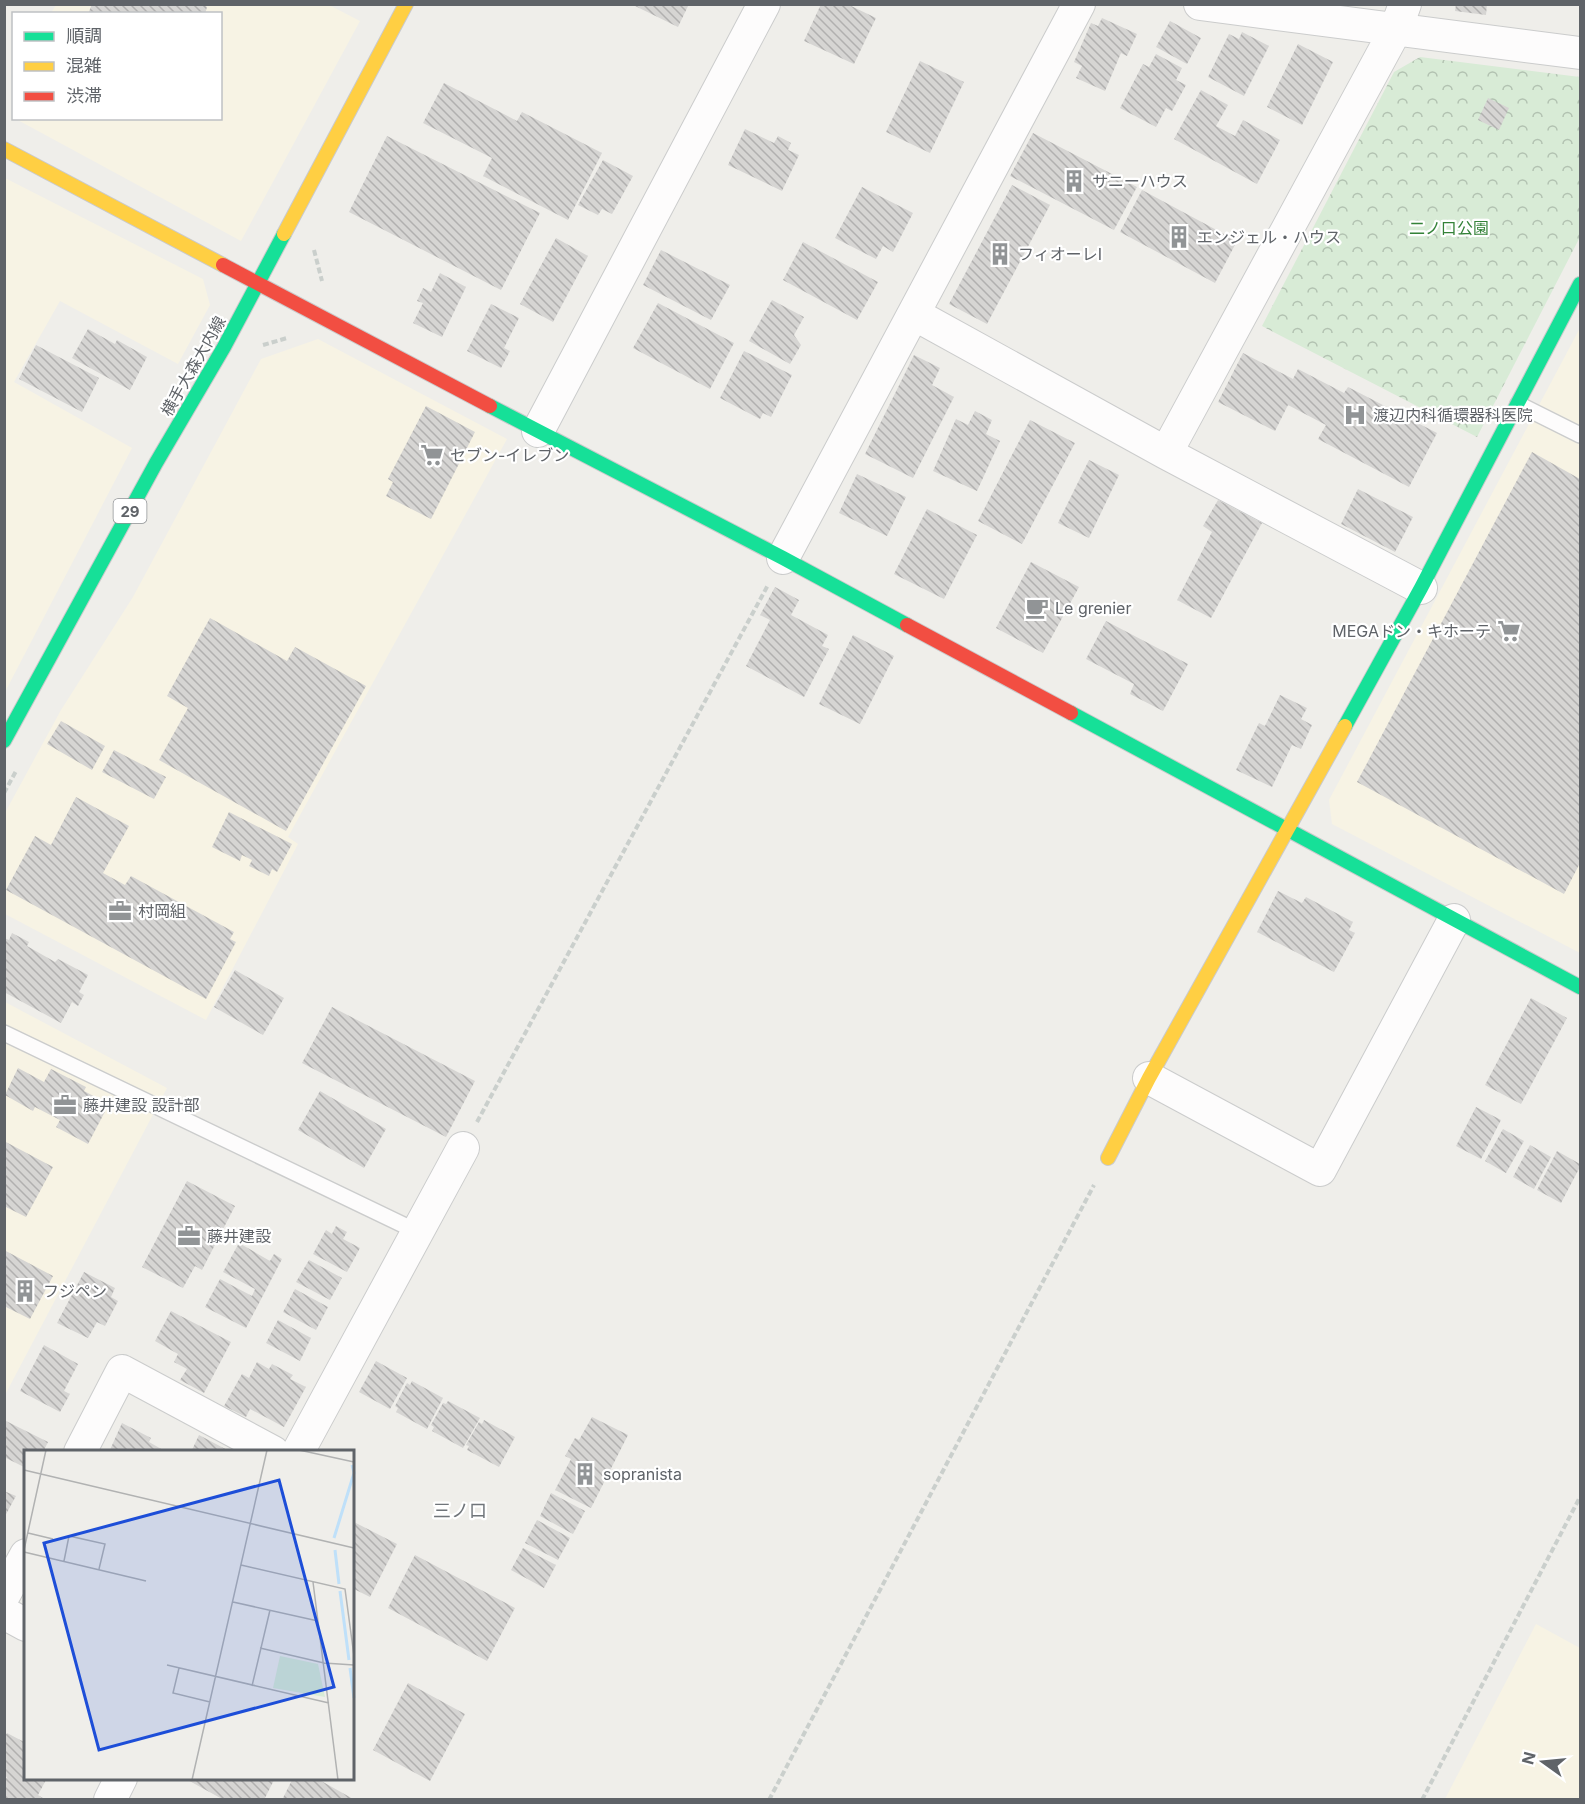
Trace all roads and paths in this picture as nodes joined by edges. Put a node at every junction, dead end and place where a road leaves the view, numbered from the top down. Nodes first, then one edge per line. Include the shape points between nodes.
1 (406, 4) edge
2 (764, 4) edge
3 (1078, 4) edge
4 (1200, 4) edge
5 (1400, 17) edge
6 (1581, 52) edge
7 (4, 149) edge
8 (257, 283) junction
9 (1581, 284) edge
10 (914, 314) junction
11 (1518, 404) junction
12 (538, 431) junction
13 (1581, 435) edge
14 (1166, 453) junction
15 (783, 558) junction
16 (1421, 588) junction
17 (4, 741) edge
18 (1287, 829) junction
19 (1454, 920) junction
20 (1581, 987) edge
21 (4, 1033) edge
22 (1149, 1078) junction
23 (463, 1148) joint
24 (1108, 1158) joint
25 (418, 1232) junction
26 (81, 1450) edge
27 (269, 1450) edge
28 (299, 1450) edge
29 (1581, 1497) edge
30 (24, 1559) edge
31 (4, 1595) edge
32 (4, 1614) edge
33 (24, 1624) edge
34 (120, 1780) edge
35 (110, 1800) edge
36 (769, 1800) edge
37 (1422, 1800) edge

1 - 8 street, 横手大森大内線 / 29
2 - 12 street
3 - 10 street
4 - 5 street
5 - 6 street
5 - 14 street
7 - 8 street
8 - 12 street
8 - 17 street, 横手大森大内線 / 29
9 - 11 street
10 - 14 street
10 - 15 street
11 - 13 lane
11 - 16 street
12 - 15 street
14 - 16 street
15 - 18 street
15 - 23 path
16 - 18 street
18 - 19 street
18 - 22 street
19 - 20 street
19 - 22 street via 1320,1170
21 - 25 lane
22 - 24 street
23 - 25 street
24 - 36 path
25 - 28 street
26 - 27 street via 122,1371
29 - 37 path
30 - 31 street
32 - 33 street
34 - 35 street

